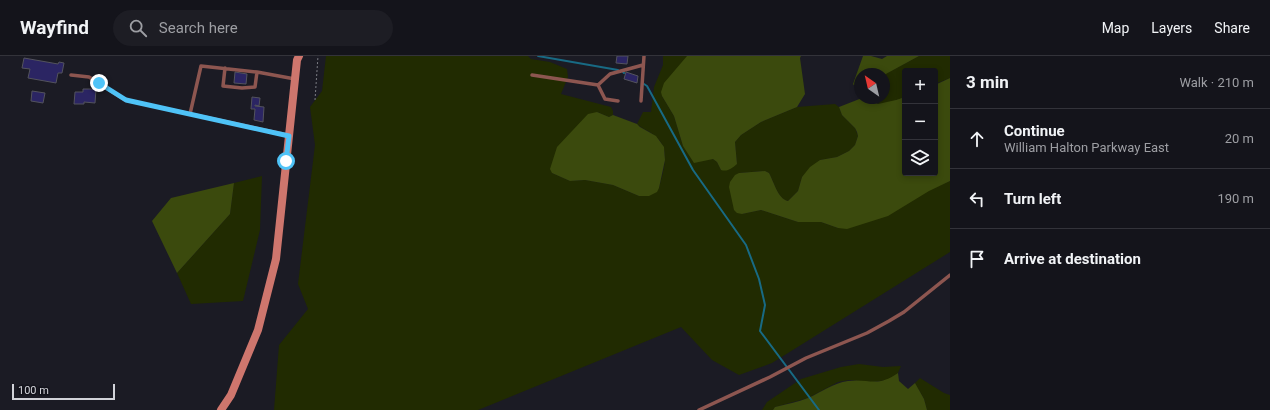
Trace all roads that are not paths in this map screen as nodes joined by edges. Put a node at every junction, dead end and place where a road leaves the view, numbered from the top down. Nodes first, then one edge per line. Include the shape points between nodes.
1 (644, 56) edge
2 (297, 57) edge
3 (643, 65) junction
4 (225, 68) junction
5 (257, 72) junction
6 (71, 75) dead end
7 (532, 75) dead end
8 (295, 78) junction
9 (598, 85) junction
10 (618, 101) dead end
11 (641, 101) dead end
12 (190, 114) junction
13 (289, 136) junction
14 (950, 275) edge
15 (221, 410) edge
16 (699, 410) edge

1 - 3 lane
2 - 8 main road
3 - 9 lane via 610,74
3 - 11 lane
4 - 5 lane
4 - 5 lane via 223,86 255,87
4 - 12 lane via 201,66
5 - 8 lane
6 - 12 lane via 89,77 126,100
7 - 9 lane
8 - 13 main road
9 - 10 lane via 605,99
12 - 13 lane
13 - 15 main road via 274,266 258,330 231,395
14 - 16 lane via 889,322 806,358

